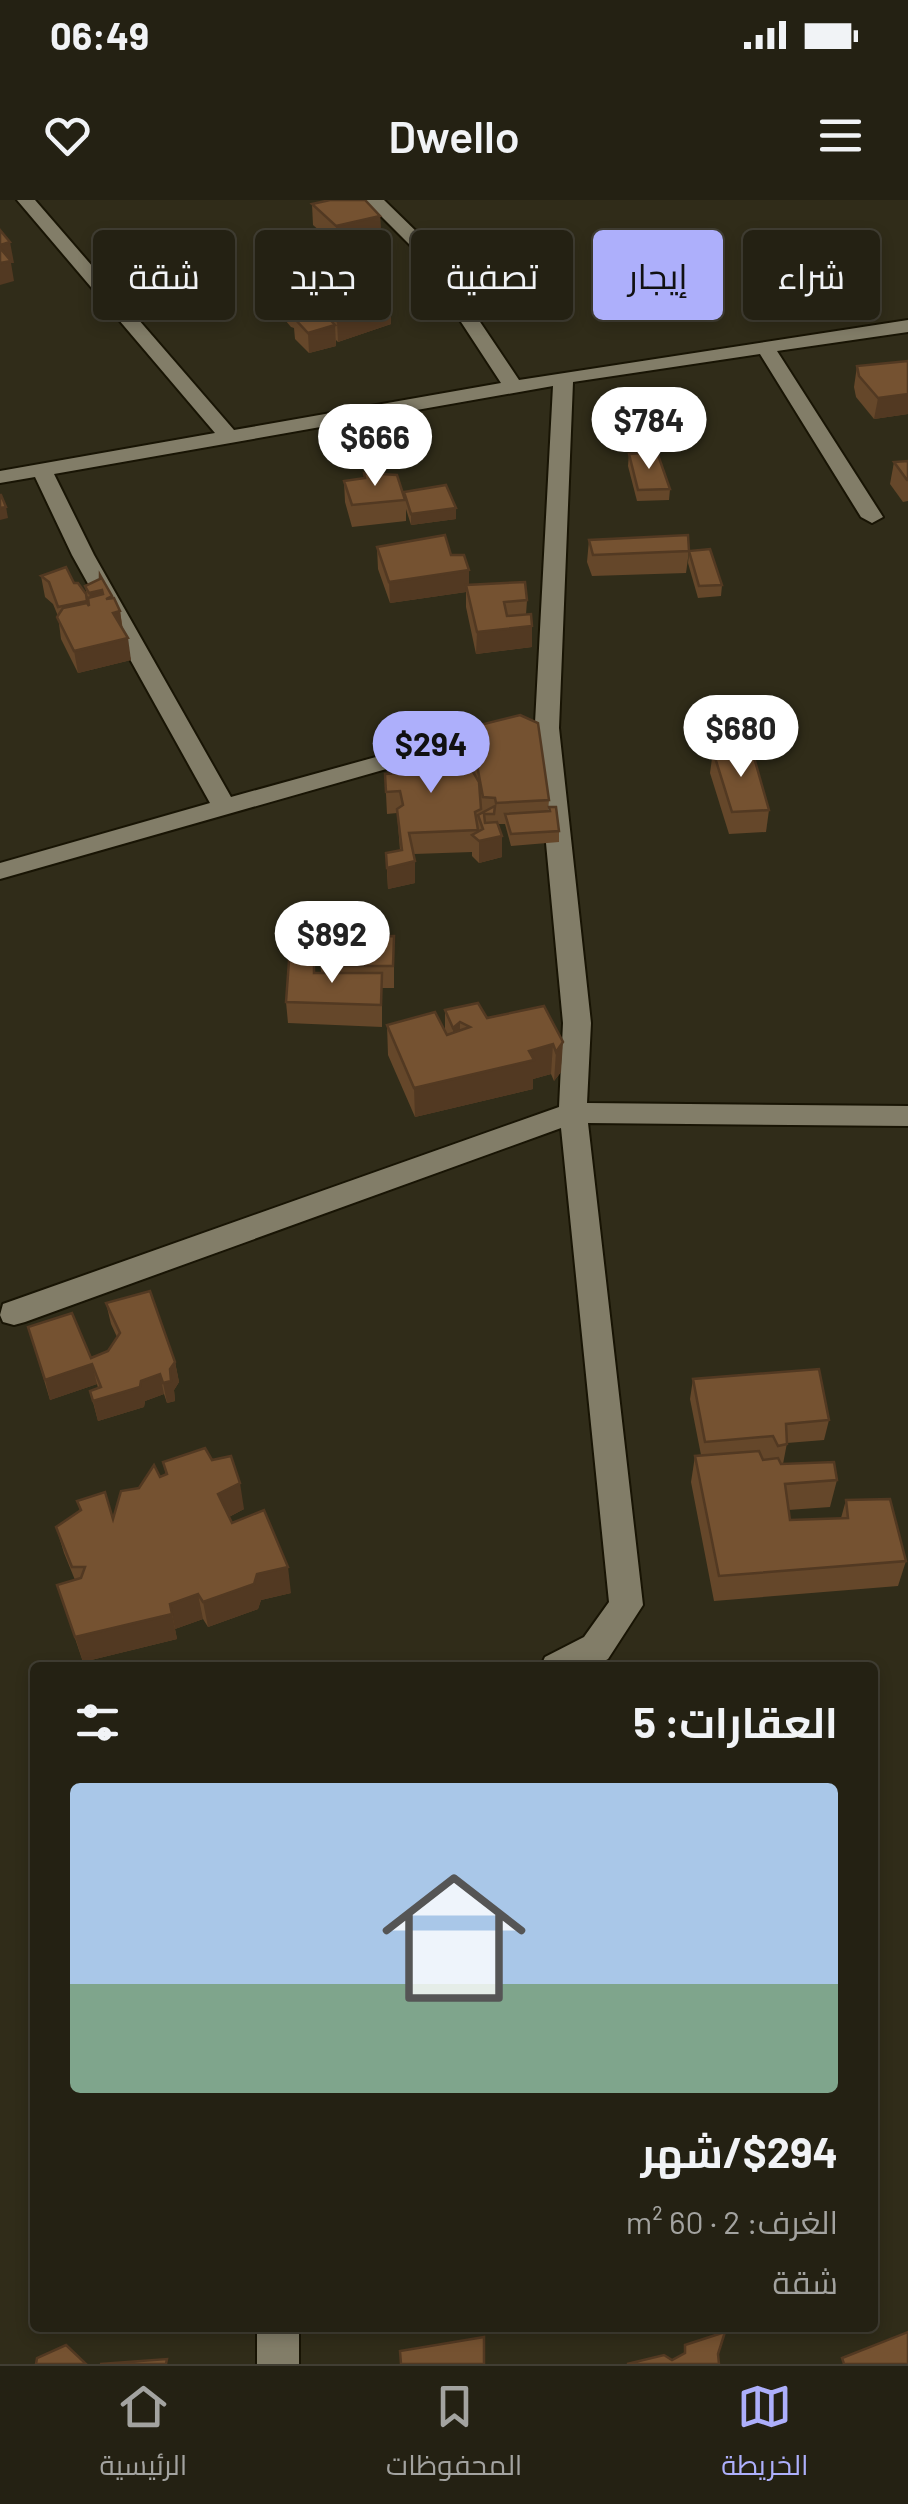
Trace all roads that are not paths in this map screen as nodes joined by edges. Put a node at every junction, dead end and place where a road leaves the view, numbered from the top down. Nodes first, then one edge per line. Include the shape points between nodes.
1 (26, 200) edge
2 (374, 200) edge
3 (908, 326) edge
4 (764, 346) junction
5 (563, 378) junction
6 (514, 387) junction
7 (229, 437) junction
8 (42, 470) junction
9 (0, 477) edge
10 (872, 517) dead end
11 (546, 728) junction
12 (224, 807) junction
13 (0, 871) edge
14 (573, 1113) junction
15 (908, 1116) edge
16 (14, 1313) dead end
17 (569, 1662) edge
18 (278, 2332) edge
19 (278, 2364) edge

1 - 7 street
2 - 6 street via 419,244
3 - 4 street
4 - 5 street
4 - 10 street
5 - 6 street
5 - 11 street
6 - 7 street
7 - 8 street
8 - 9 street
8 - 12 street
11 - 12 street via 424,751
11 - 14 street via 578,1023
12 - 13 street
14 - 15 street
14 - 16 street
14 - 17 street via 626,1605 596,1648
18 - 19 street

